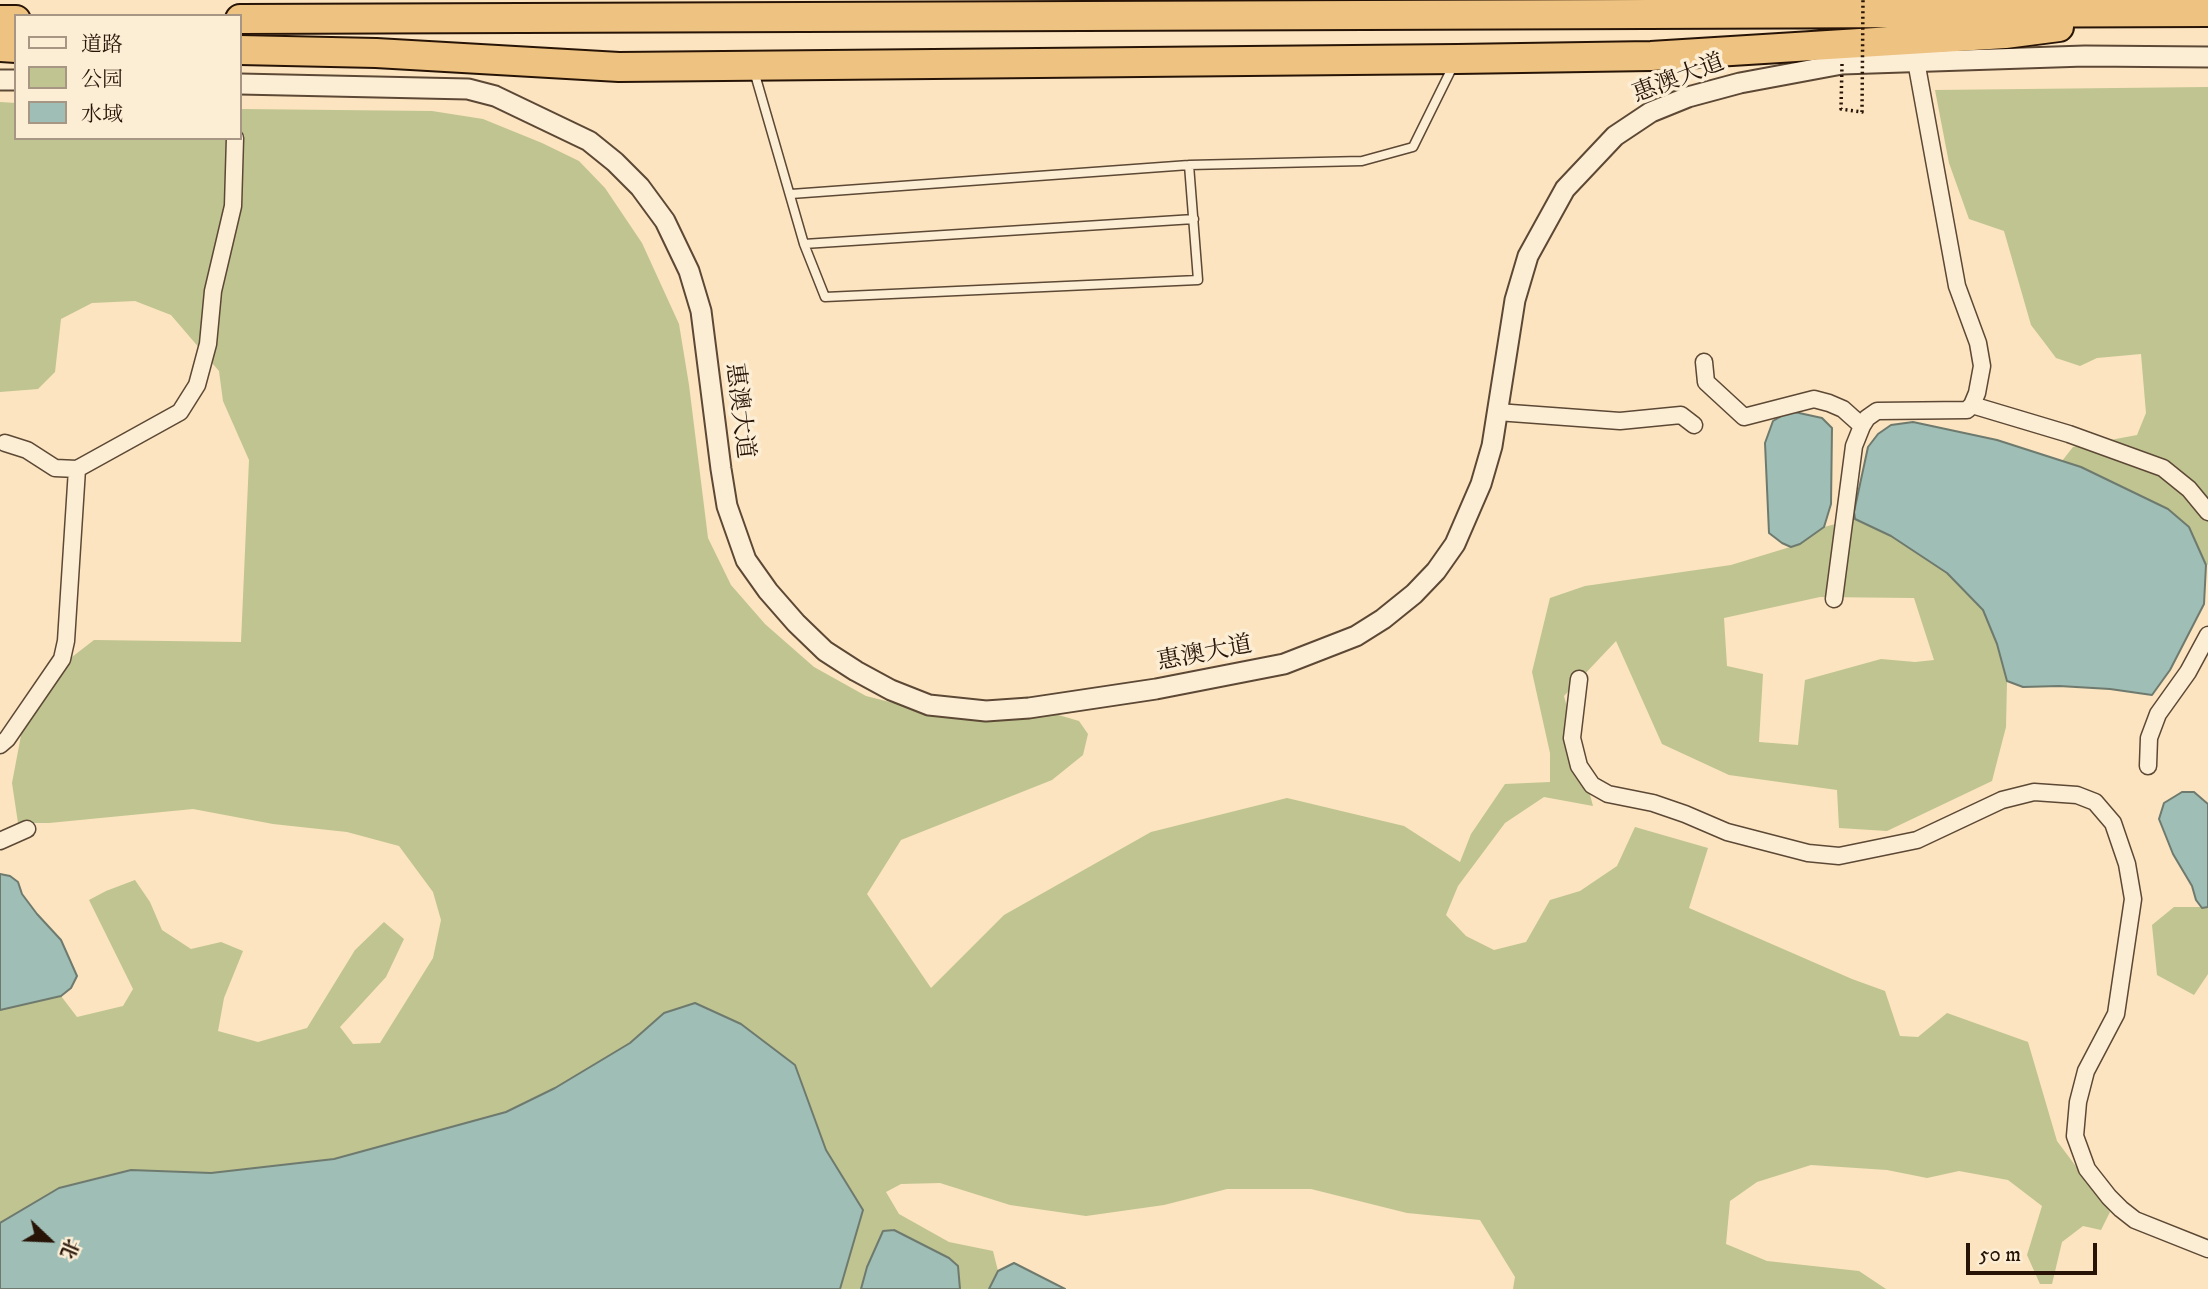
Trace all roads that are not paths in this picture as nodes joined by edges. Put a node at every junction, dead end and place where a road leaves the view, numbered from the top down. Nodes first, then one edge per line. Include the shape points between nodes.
1 (2179, 12) junction
2 (2208, 12) edge
3 (242, 19) edge
4 (242, 50) edge
5 (2208, 57) edge
6 (1457, 59) junction
7 (1916, 61) junction
8 (753, 65) junction
9 (242, 85) edge
10 (235, 140) edge
11 (1189, 165) junction
12 (791, 194) junction
13 (1194, 219) junction
14 (804, 244) junction
15 (1704, 362) dead end
16 (1972, 405) junction
17 (1497, 412) junction
18 (1694, 425) dead end
19 (1861, 426) junction
20 (5, 443) dead end
21 (77, 469) junction
22 (2208, 512) edge
23 (1835, 599) dead end
24 (2208, 635) edge
25 (1579, 680) dead end
26 (0, 745) edge
27 (2148, 766) dead end
28 (27, 829) dead end
29 (0, 841) edge
30 (2208, 1249) edge

1 - 2 highway
1 - 3 highway
1 - 6 highway via 2005,34 1651,56
4 - 8 highway via 619,66
5 - 7 street, 惠澳大道
6 - 8 highway
6 - 11 lane via 1413,147 1363,161
7 - 16 street via 1957,286 1982,366
7 - 17 street, 惠澳大道 via 1842,64 1740,83 1651,112 1615,136 1565,189 1528,256 1515,300
8 - 12 lane
9 - 17 street, 惠澳大道 via 468,89 495,96 589,141 615,162 665,221 689,271 701,311 727,506 746,560 768,592 825,650 891,690 929,705 986,711 1156,690 1284,664 1356,636 1415,594 1455,544 1481,484
10 - 21 street via 233,206 212,291 208,344 197,385 180,412
11 - 12 lane
11 - 13 lane
12 - 14 lane
13 - 14 lane
13 - 14 lane via 1198,280 825,297
15 - 19 street via 1706,382 1744,417 1814,399 1843,408
16 - 19 street via 1967,410 1877,411
16 - 22 street via 2163,468
17 - 18 street via 1620,421 1681,415
19 - 23 street via 1854,446
20 - 21 street via 27,450 55,468
21 - 26 street via 62,659
24 - 27 street via 2158,714 2149,738
25 - 30 street via 1572,738 1579,766 1592,785 1727,832 1808,853 1839,856 1917,840 2003,800 2034,792 2077,795 2095,802 2113,823 2133,899 2116,1014 2086,1071 2075,1136 2087,1169 2121,1209 2135,1220
28 - 29 street

